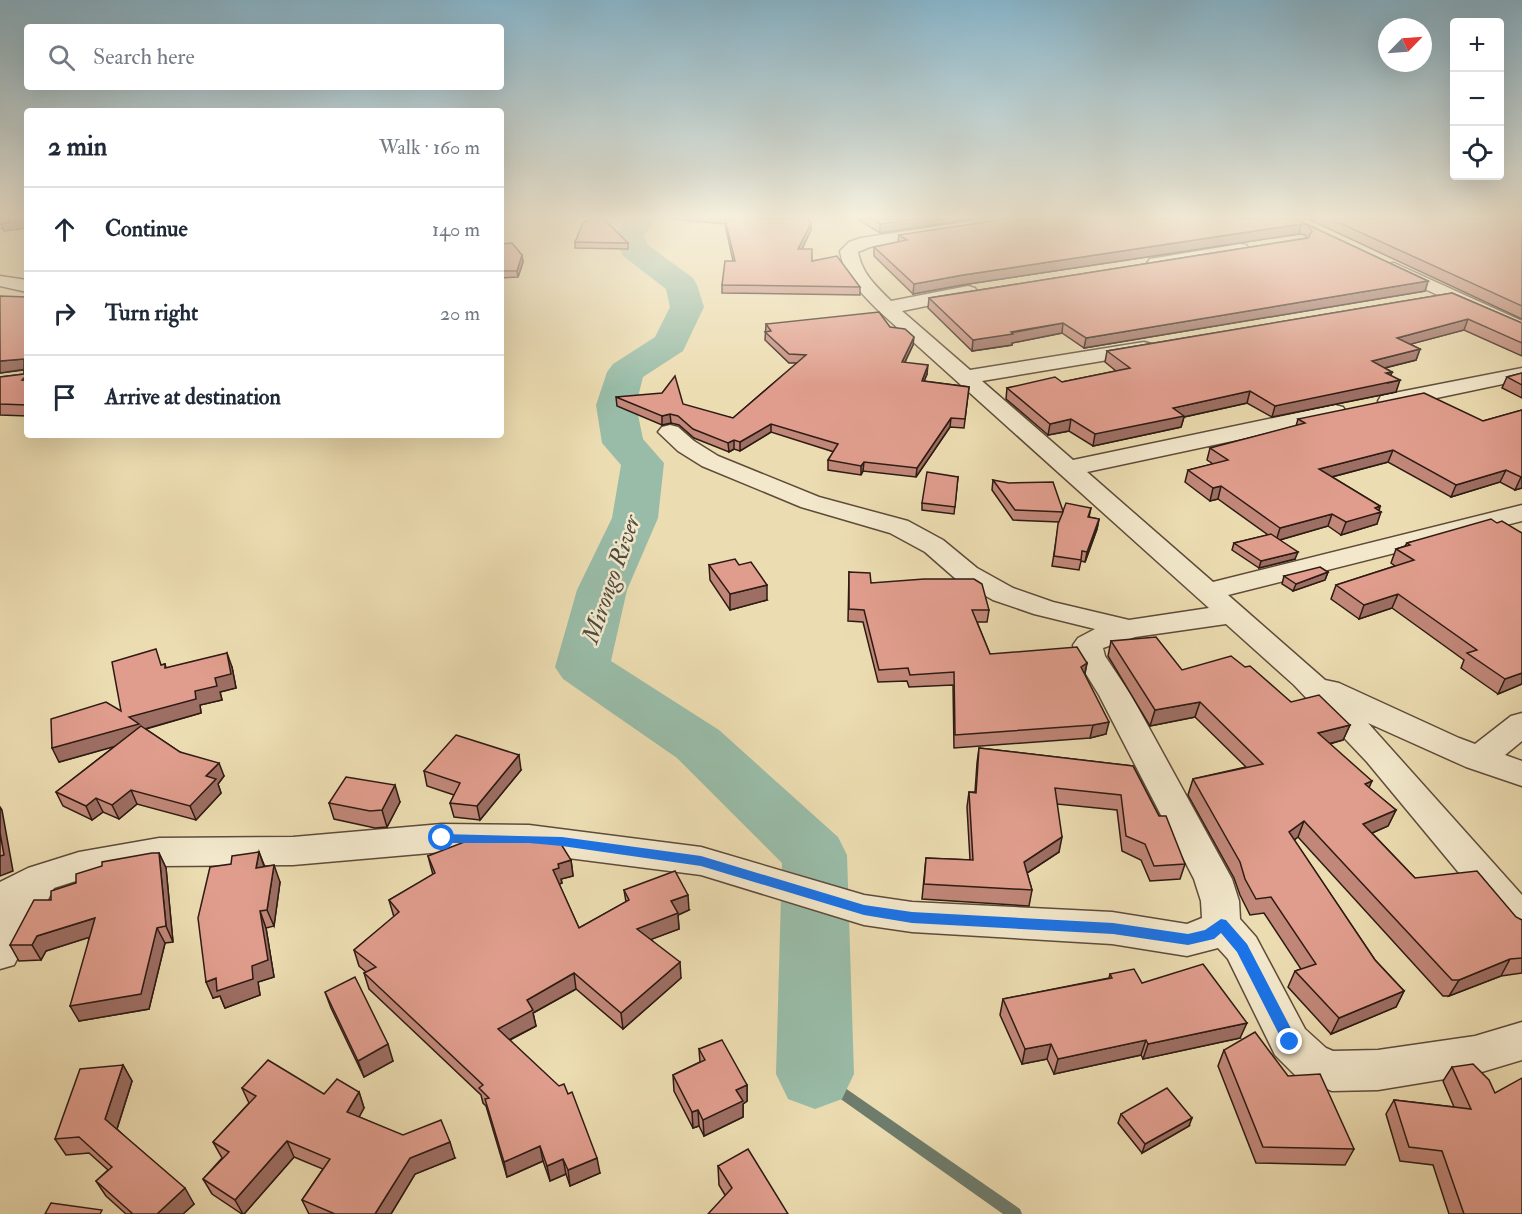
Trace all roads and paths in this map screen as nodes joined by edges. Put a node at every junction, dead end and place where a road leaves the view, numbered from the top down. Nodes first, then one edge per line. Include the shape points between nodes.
1 (856, 276) edge
2 (1410, 276) edge
3 (0, 281) edge
4 (24, 285) edge
5 (985, 289) edge
6 (1450, 295) junction
7 (1417, 300) edge
8 (887, 308) junction
9 (1522, 328) edge
10 (1162, 345) edge
11 (1522, 374) edge
12 (966, 377) junction
13 (670, 432) dead end
14 (1070, 468) junction
15 (1522, 513) edge
16 (1209, 591) junction
17 (1235, 614) junction
18 (1132, 629) junction
19 (1305, 678) junction
20 (1522, 724) edge
21 (1478, 759) junction
22 (1522, 774) edge
23 (41, 878) junction
24 (0, 900) edge
25 (1522, 921) edge
26 (1221, 924) junction
27 (0, 953) edge
28 (1522, 1041) edge

1 - 8 street
2 - 6 street
3 - 4 street
5 - 8 street
6 - 7 street
6 - 9 street
8 - 12 street
10 - 12 street
11 - 14 street
12 - 14 street
13 - 18 street via 710,461 810,502 899,527 1003,594
14 - 16 street
15 - 16 street
16 - 17 street
17 - 18 street
17 - 19 street
18 - 26 street via 1095,638 1088,645 1090,656 1115,695 1213,879 1220,901
19 - 21 street via 1387,721
19 - 25 street via 1379,754
20 - 21 street
21 - 22 street
23 - 24 street
23 - 26 street via 79,866 159,852 292,851 442,838 552,840 701,861 864,910 912,917 1113,928 1188,940 1209,935
23 - 27 street
26 - 28 street via 1242,948 1290,1042 1311,1062 1332,1071 1378,1070 1474,1055

